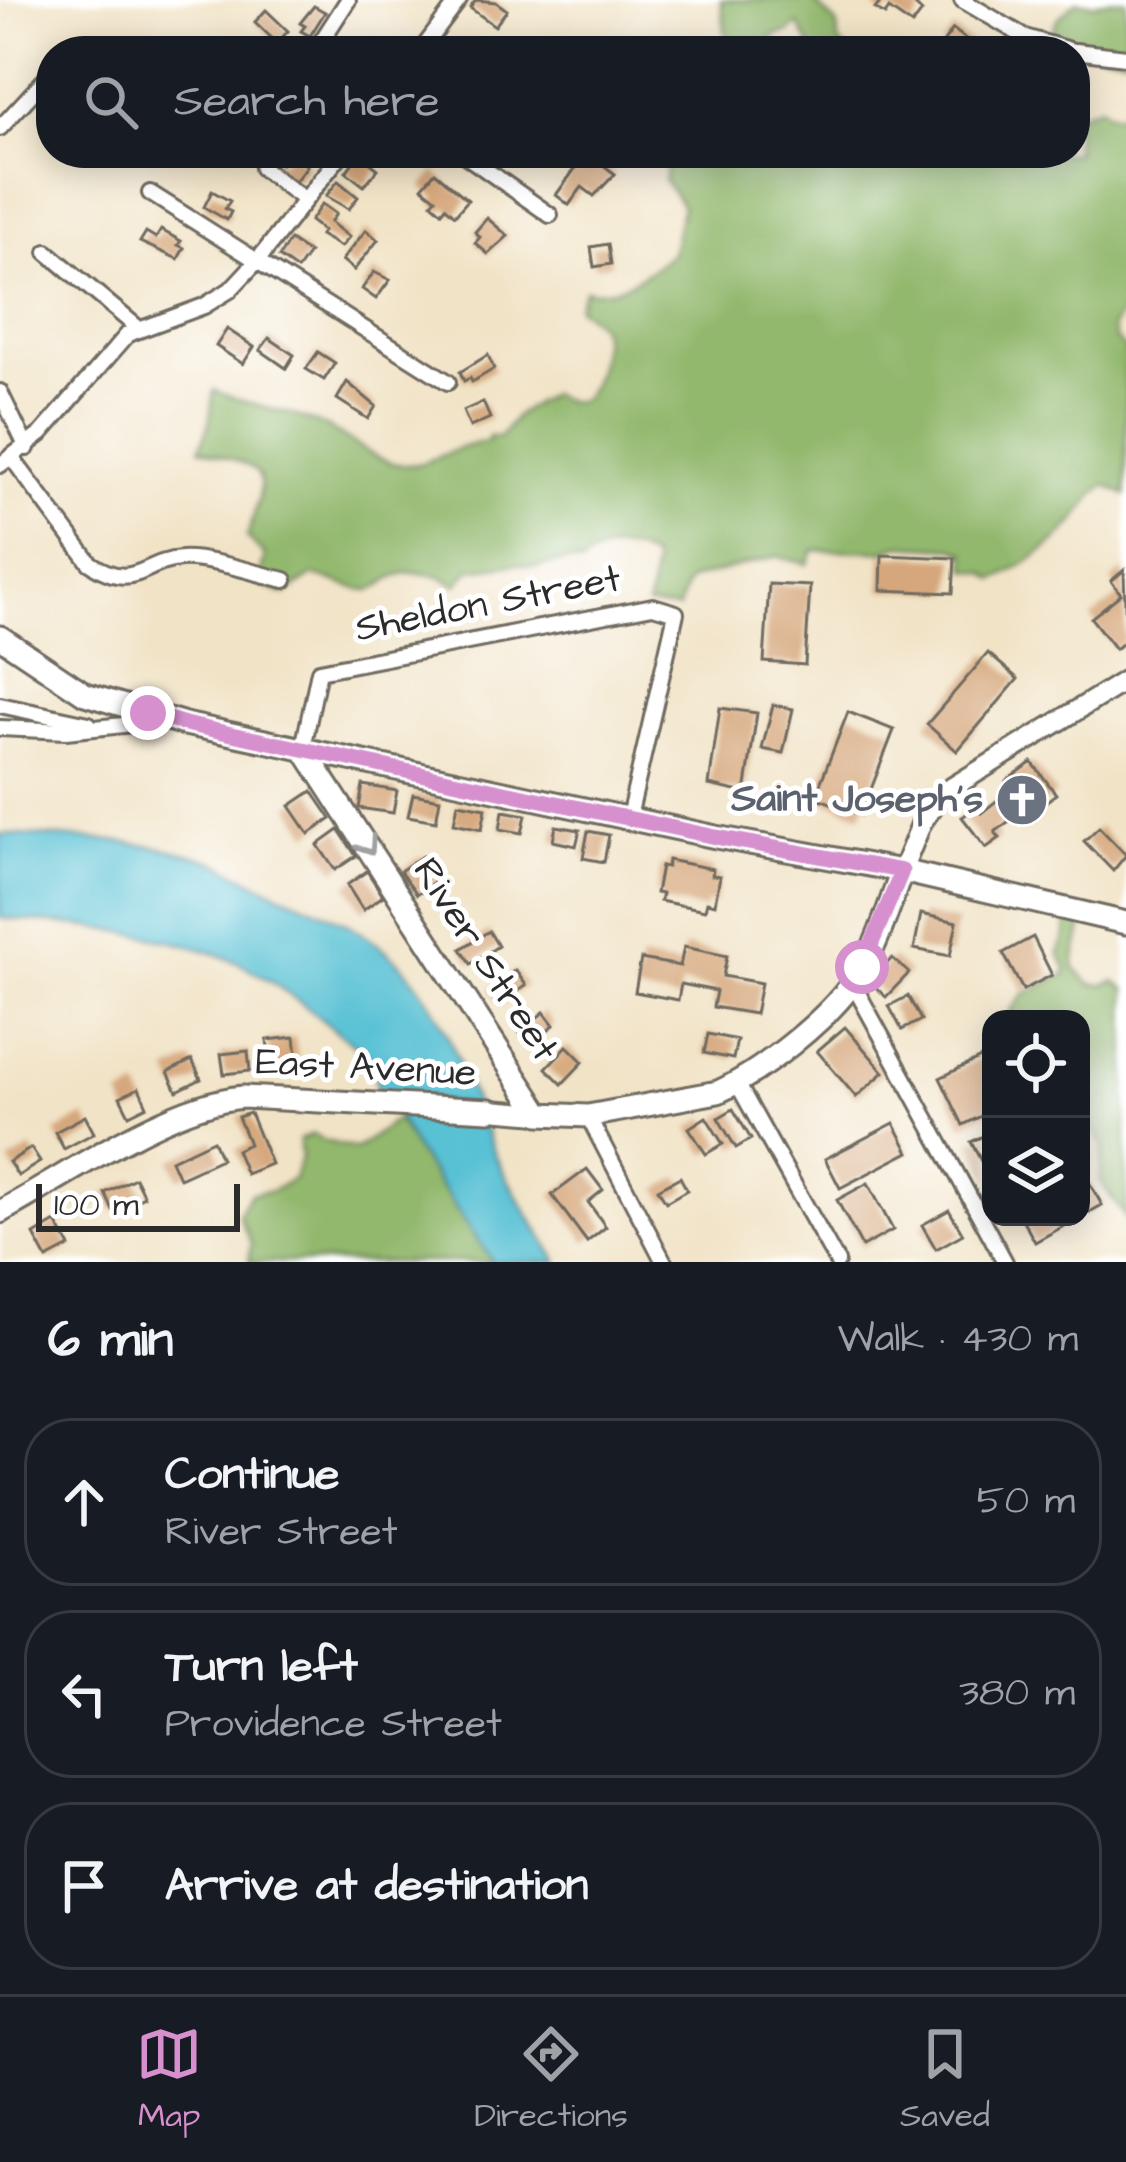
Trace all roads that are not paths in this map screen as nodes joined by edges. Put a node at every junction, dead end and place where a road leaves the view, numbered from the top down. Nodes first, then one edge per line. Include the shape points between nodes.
1 (348, 0) edge
2 (459, 0) edge
3 (962, 0) edge
4 (325, 36) edge
5 (432, 36) edge
6 (1023, 36) edge
7 (1090, 53) edge
8 (1126, 57) edge
9 (36, 89) edge
10 (0, 128) edge
11 (262, 168) dead end
12 (330, 168) edge
13 (483, 168) edge
14 (150, 193) dead end
15 (305, 200) junction
16 (550, 215) dead end
17 (47, 252) dead end
18 (258, 260) junction
19 (138, 328) junction
20 (448, 382) dead end
21 (0, 392) edge
22 (27, 448) junction
23 (6, 461) edge
24 (285, 580) dead end
25 (0, 637) edge
26 (1126, 680) edge
27 (0, 705) edge
28 (172, 721) junction
29 (100, 727) junction
30 (0, 728) edge
31 (303, 748) junction
32 (629, 817) junction
33 (902, 871) junction
34 (1126, 923) edge
35 (853, 984) junction
36 (737, 1083) junction
37 (490, 1110) joint
38 (540, 1114) junction
39 (587, 1116) junction
40 (0, 1212) edge
41 (664, 1262) edge
42 (837, 1262) edge
43 (1005, 1262) edge

1 - 4 street
2 - 5 street
3 - 6 street
7 - 8 street
9 - 10 street
11 - 15 street
12 - 15 street
13 - 16 street
14 - 18 street
15 - 18 street
17 - 19 street
18 - 19 street via 214,301
18 - 20 street
19 - 22 street
21 - 22 street
22 - 23 street
23 - 24 street via 103,571 128,576 189,559
25 - 28 main road via 85,694
26 - 33 street via 943,794
27 - 29 street
28 - 29 street
28 - 31 main road
29 - 30 street
31 - 32 main road
31 - 32 street, Sheldon Street via 319,670 653,606 676,613
31 -> 38 main road, River Street
32 - 33 main road
33 - 34 main road
33 - 35 main road, River Street
35 - 36 main road, River Street
35 - 43 street
36 - 39 main road, River Street
36 - 42 street
37 - 38 street, East Avenue
37 - 40 main road, East Avenue via 218,1099
38 - 39 main road, River Street
39 - 41 street

